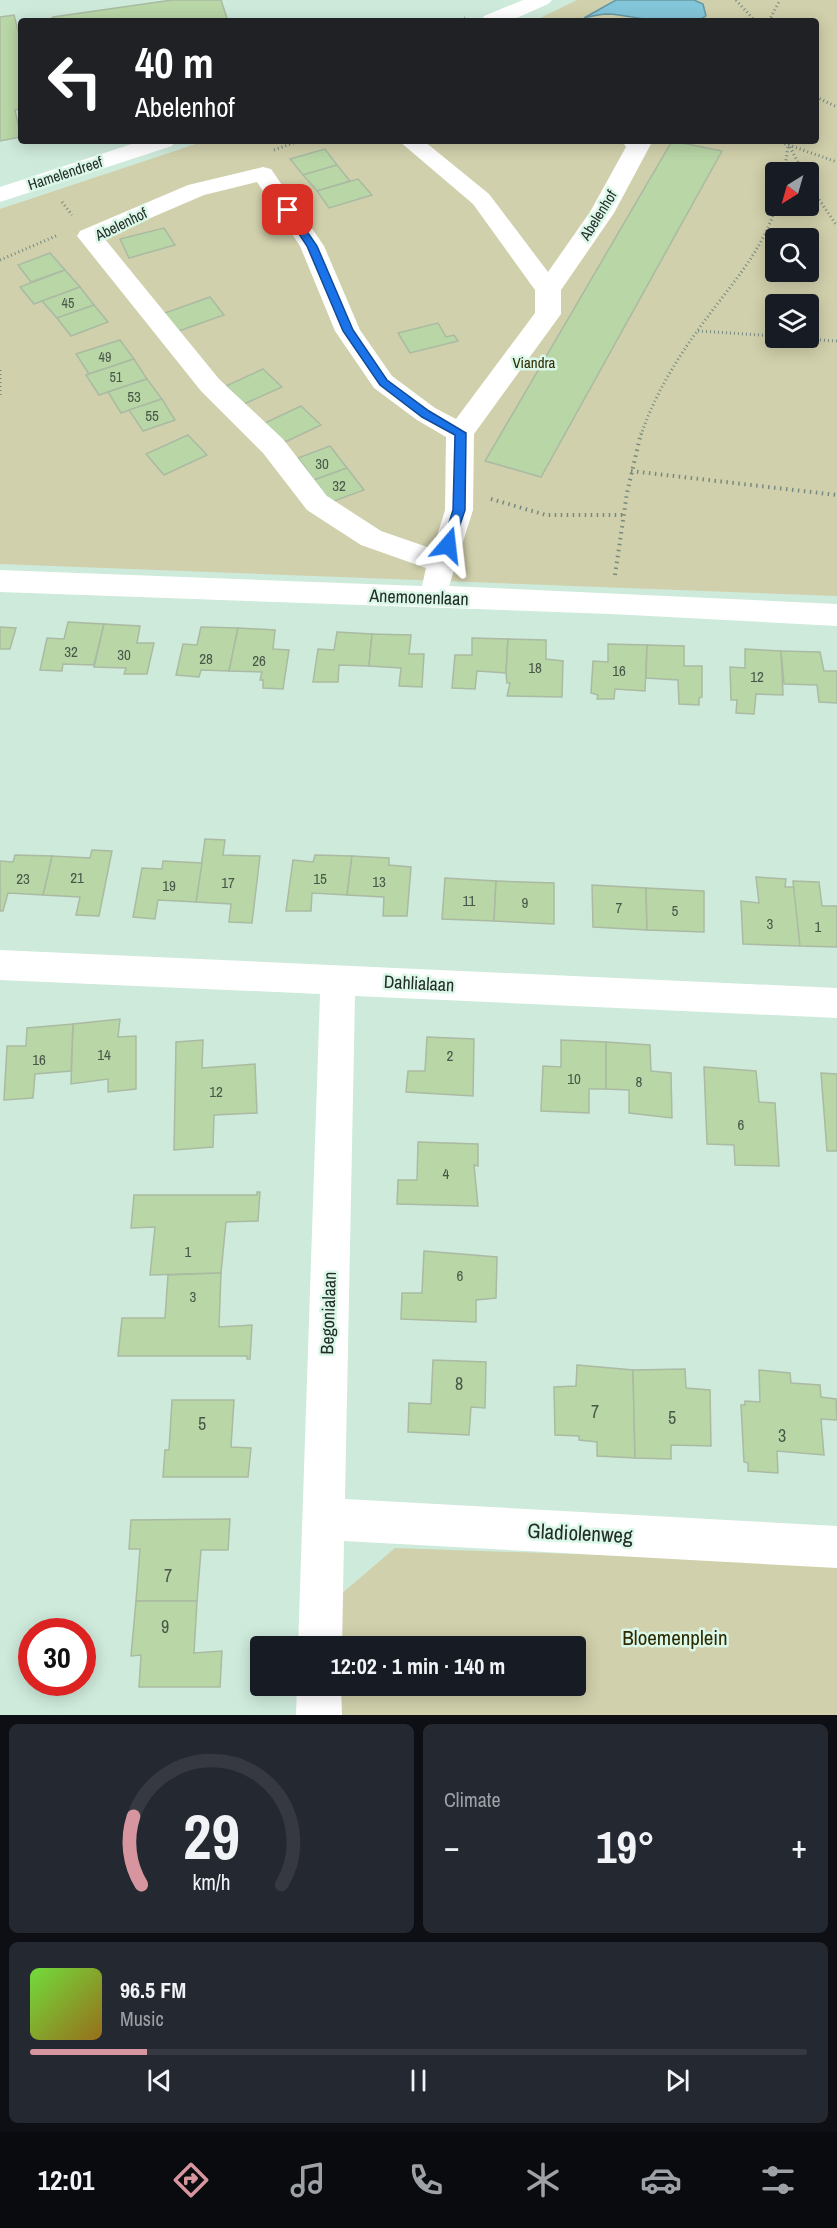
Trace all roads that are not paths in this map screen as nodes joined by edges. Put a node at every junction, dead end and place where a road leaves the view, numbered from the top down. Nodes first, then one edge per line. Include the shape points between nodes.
1 (541, 0) edge
2 (499, 18) edge
3 (155, 144) edge
4 (415, 144) edge
5 (639, 144) edge
6 (0, 195) edge
7 (548, 290) junction
8 (460, 433) junction
9 (442, 562) junction
10 (0, 581) edge
11 (432, 597) junction
12 (837, 615) edge
13 (0, 965) edge
14 (338, 980) junction
15 (837, 1003) edge
16 (322, 1518) junction
17 (837, 1547) edge
18 (320, 1636) edge
19 (319, 1696) edge
20 (319, 1715) edge

1 - 2 street
3 - 6 street, Hamelendreef
4 - 7 street via 481,199
5 - 7 street, Abelenhof via 602,213
7 - 8 street, Abelenhof via 548,314
8 - 9 street via 459,510
8 - 9 street, Abelenhof via 383,382 348,331 312,246 263,174 196,190 89,236 210,385 273,446 317,503 371,538
9 - 11 street
10 - 11 street, Anemonenlaan
11 - 12 street, Anemonenlaan
13 - 14 street, Dahlialaan
14 - 15 street, Dahlialaan
14 - 16 street, Begonialaan
16 - 17 street, Gladiolenweg
16 - 18 street, Begonialaan
19 - 20 street

